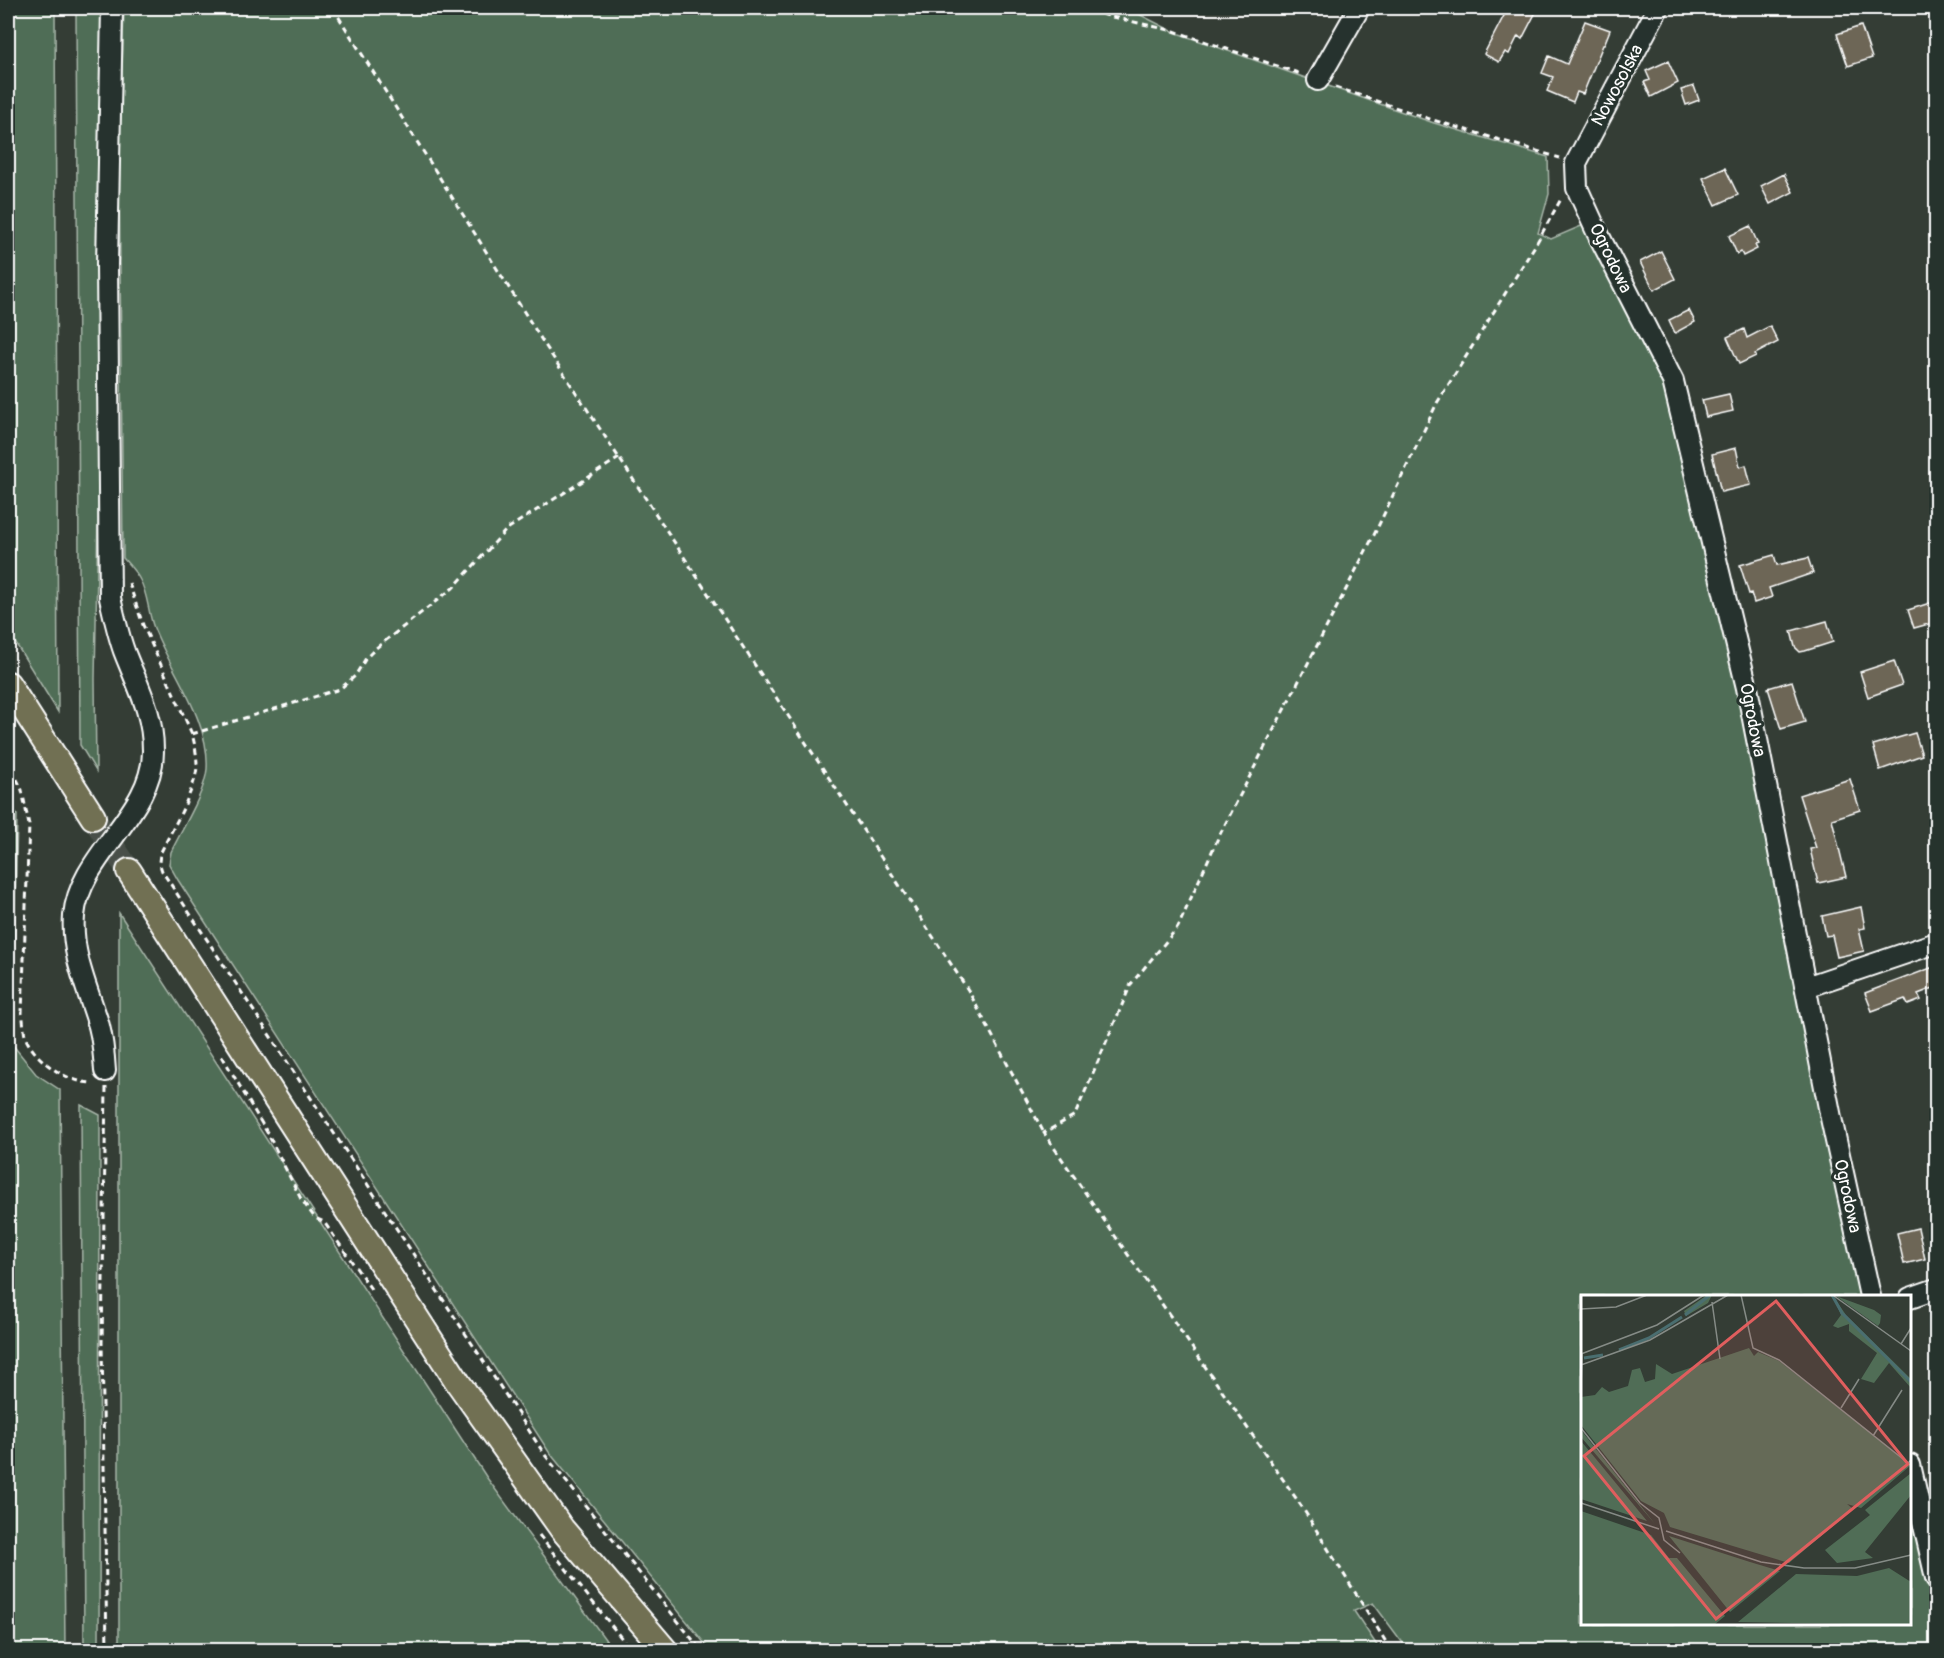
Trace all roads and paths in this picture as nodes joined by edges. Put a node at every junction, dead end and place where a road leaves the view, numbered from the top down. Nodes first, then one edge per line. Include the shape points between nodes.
1 (112, 8) edge
2 (333, 8) edge
3 (1359, 8) edge
4 (1658, 8) edge
5 (1318, 80) dead end
6 (1576, 163) junction
7 (619, 458) junction
8 (109, 564) junction
9 (8, 684) edge
10 (192, 734) junction
11 (8, 760) edge
12 (93, 817) tunnel mouth
13 (129, 871) tunnel mouth
14 (1936, 943) edge
15 (1806, 987) junction
16 (106, 1076) junction
17 (1044, 1133) junction
18 (1936, 1289) edge
19 (1870, 1295) edge
20 (1911, 1298) edge
21 (1911, 1469) edge
22 (1936, 1578) edge
23 (107, 1650) edge
24 (664, 1650) edge
25 (700, 1650) edge
26 (1391, 1650) edge

1 - 8 street via 107,265
2 - 7 path
3 - 5 street
4 - 6 street, Nowosolska
6 - 15 street, Ogrodowa via 1577,188 1672,381 1747,688
6 - 17 path via 1536,244 1437,403 1374,535 1218,838 1178,927 1131,984 1075,1115
7 - 10 path via 507,529 453,588 376,648 340,689
7 - 17 path via 968,990
8 - 10 path via 117,565 129,584
8 - 16 street via 116,625 146,700 154,753 145,788 92,869 74,913 76,957 99,1026
9 - 12 main road
10 - 25 path via 197,768 160,854 162,871 545,1455
11 - 16 path via 22,790 29,825 22,1013 26,1039 49,1066 72,1079 90,1083
13 - 24 main road via 459,1384 562,1529
14 - 15 street
15 - 19 street, Ogrodowa
16 - 23 path via 102,1343
17 - 26 path via 1296,1498
18 - 20 street
21 - 22 street

